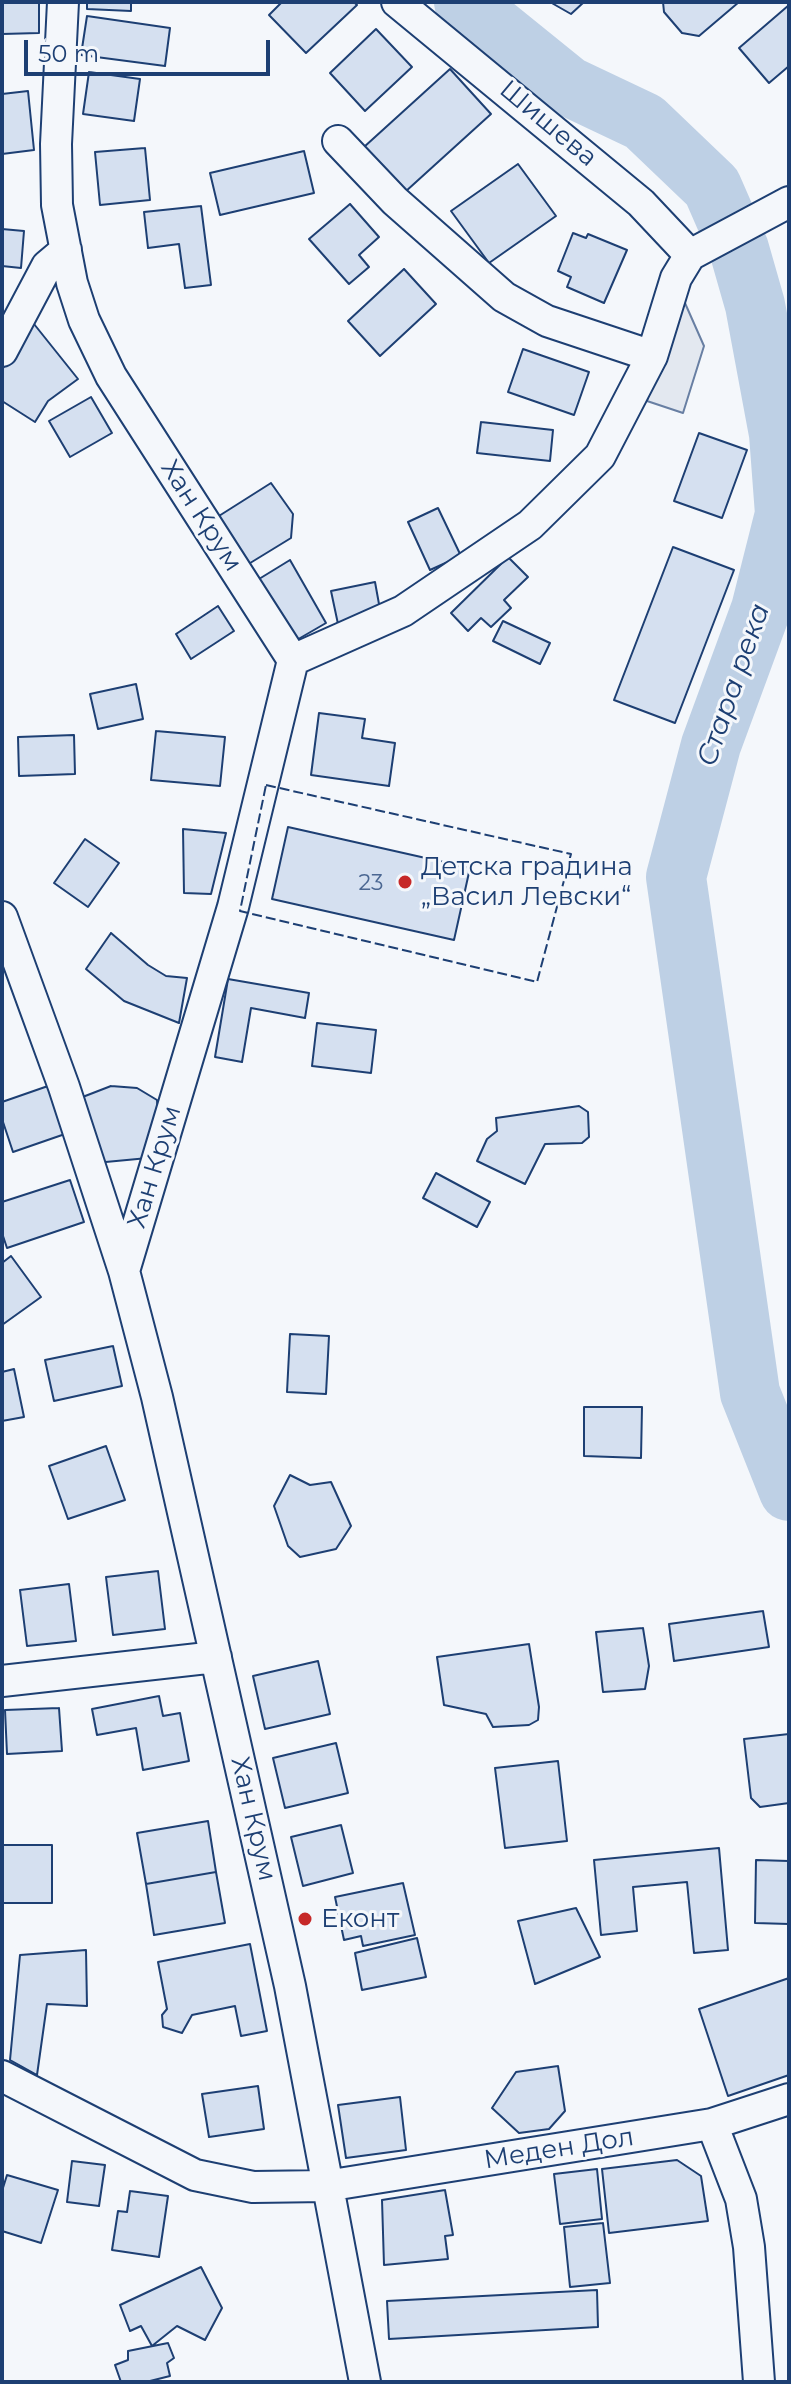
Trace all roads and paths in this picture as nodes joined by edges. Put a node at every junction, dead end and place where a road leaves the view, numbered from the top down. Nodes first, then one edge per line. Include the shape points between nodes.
1 (63, 2) edge
2 (397, 2) edge
3 (338, 141) dead end
4 (786, 203) edge
5 (66, 250) junction
6 (698, 251) junction
7 (2, 351) edge
8 (652, 356) junction
9 (293, 660) junction
10 (2, 917) edge
11 (124, 1271) junction
12 (216, 1657) junction
13 (2, 1681) edge
14 (2, 2076) edge
15 (789, 2099) edge
16 (712, 2124) junction
17 (326, 2186) junction
18 (365, 2382) edge
19 (759, 2382) edge

1 - 5 street, Хан Крум via 56,144 57,205
2 - 6 street, Шишева
3 - 8 street via 426,230 504,297 547,321
4 - 6 street
5 - 7 street via 47,266
5 - 9 street, Хан Крум via 84,320 111,376
6 - 8 street via 676,278
8 - 9 street via 600,456 530,525 403,611
9 - 11 street, Хан Крум via 233,907
10 - 11 street
11 - 12 street, Хан Крум
12 - 13 street
12 - 17 street, Хан Крум via 290,1986
14 - 17 street, Меден Дол via 195,2175 253,2187
15 - 16 street, Меден Дол
16 - 17 street, Меден Дол
16 - 19 street via 741,2199
17 - 18 street, Хан Крум

